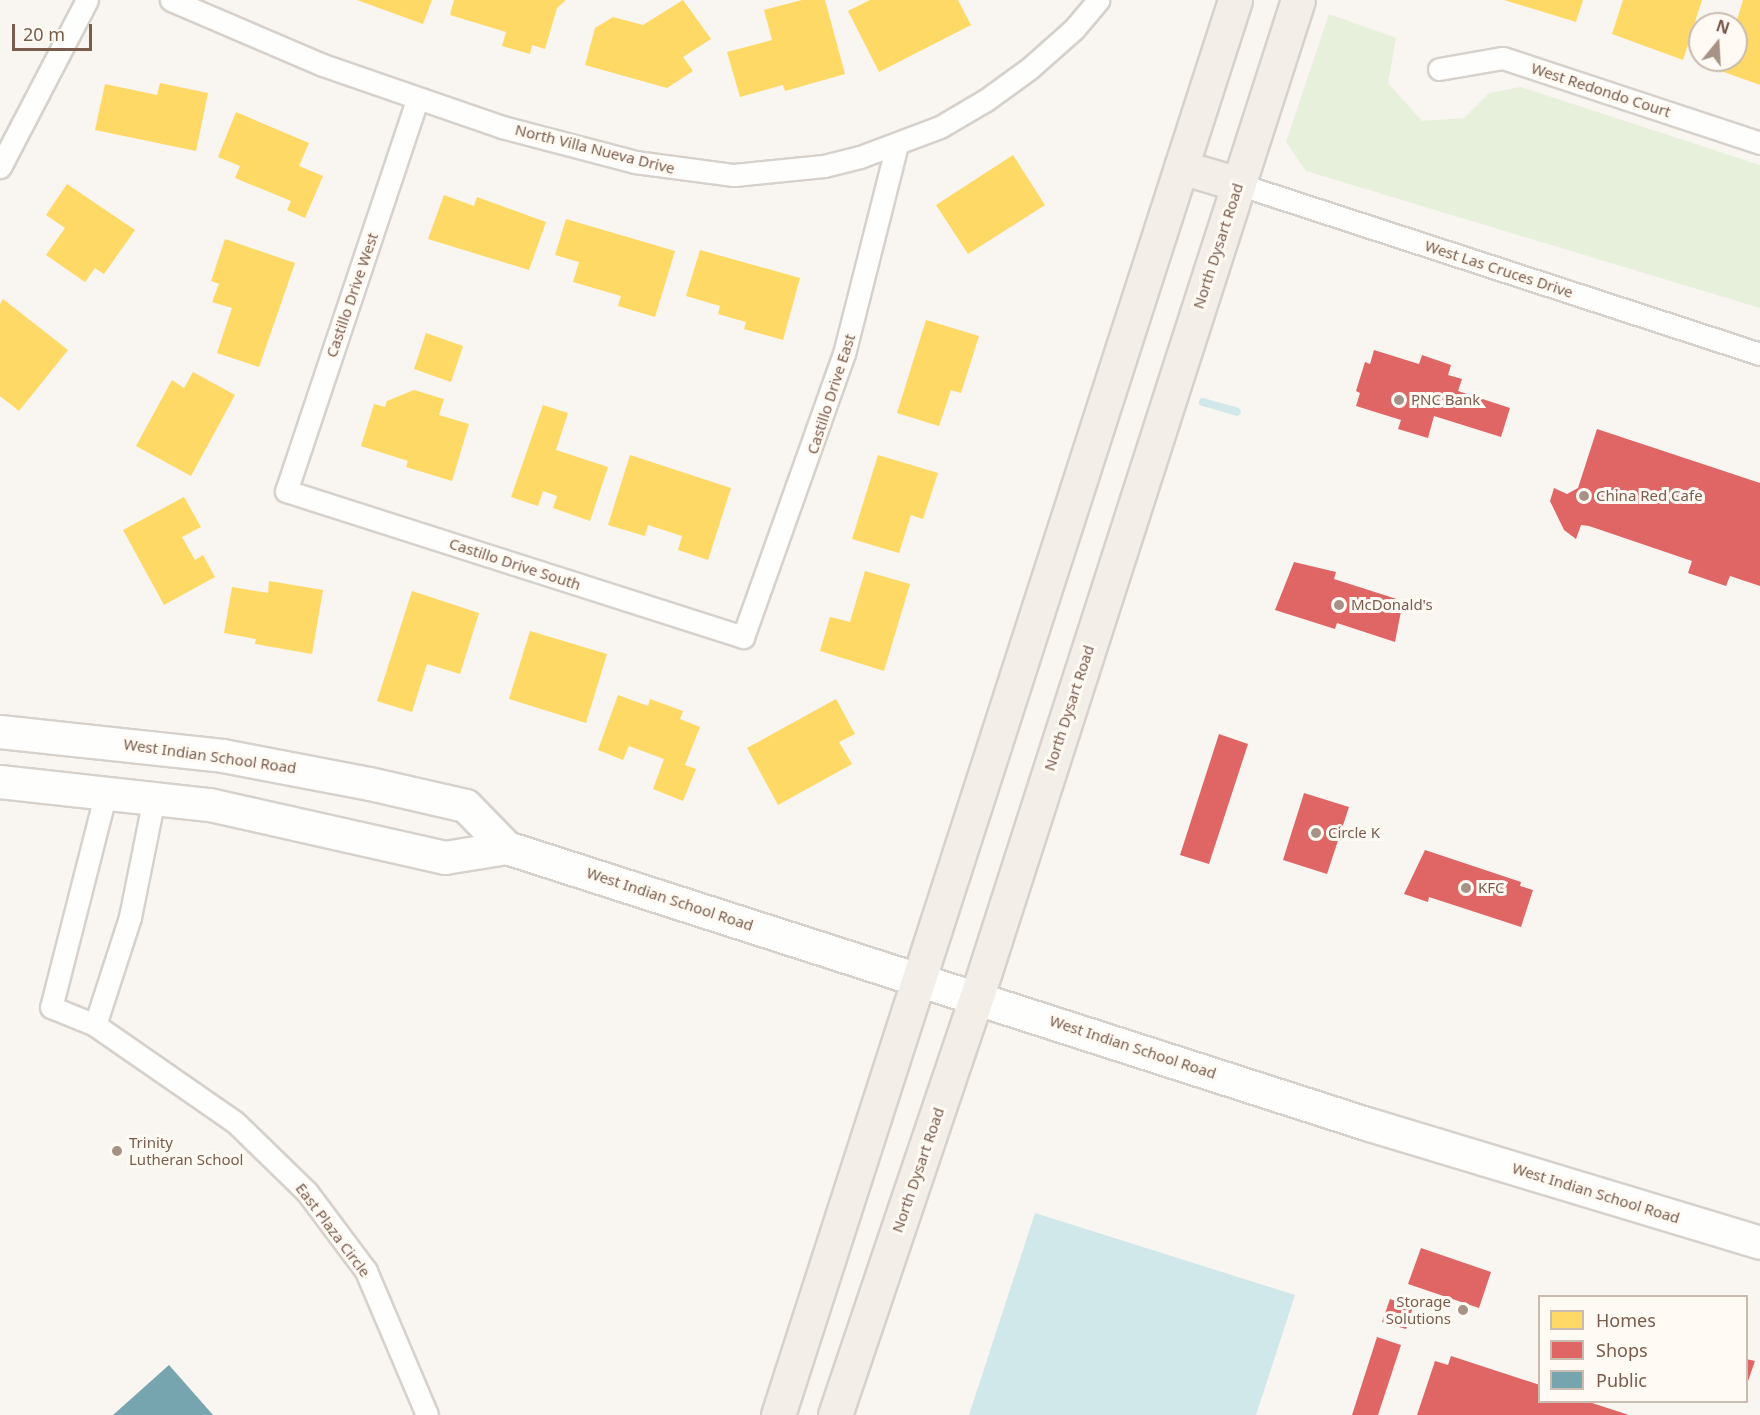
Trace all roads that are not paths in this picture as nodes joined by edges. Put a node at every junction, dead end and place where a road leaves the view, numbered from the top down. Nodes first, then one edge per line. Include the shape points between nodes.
1 (87, 0) edge
2 (171, 0) edge
3 (1098, 0) edge
4 (1235, 0) edge
5 (1298, 0) edge
6 (1439, 69) dead end
7 (417, 100) junction
8 (1760, 143) edge
9 (897, 144) junction
10 (0, 167) edge
11 (1181, 167) junction
12 (1238, 184) junction
13 (1760, 354) edge
14 (286, 491) joint
15 (743, 637) joint
16 (0, 732) edge
17 (0, 782) edge
18 (106, 792) junction
19 (154, 798) junction
20 (507, 848) junction
21 (918, 979) junction
22 (977, 996) junction
23 (95, 1025) junction
24 (1760, 1243) edge
25 (427, 1415) edge
26 (778, 1415) edge
27 (835, 1415) edge

1 - 10 street
2 - 7 street, North Villa Nueva Drive via 264,42
3 - 9 street, North Villa Nueva Drive via 1074,29 986,100 940,127
4 - 11 main road
5 - 12 main road, North Dysart Road
6 - 8 street, West Redondo Court via 1503,58
7 - 9 street, North Villa Nueva Drive via 579,148 689,172 777,173 824,166
7 - 14 street, Castillo Drive West
9 - 15 street, Castillo Drive East via 844,354
11 - 12 main road
11 - 21 main road
12 - 13 street, West Las Cruces Drive
12 - 22 main road, North Dysart Road
14 - 15 street, Castillo Drive South
16 - 20 main road, West Indian School Road via 224,756 370,784 466,806
17 - 18 main road, West Indian School Road
18 - 19 main road, West Indian School Road
18 - 23 street, East Plaza Circle via 51,1007
19 - 20 main road, West Indian School Road via 210,805 332,830 445,858
19 - 23 street via 130,917
20 - 21 main road, West Indian School Road
21 - 22 main road, West Indian School Road
21 - 26 main road
22 - 24 main road, West Indian School Road via 1370,1125
22 - 27 main road, North Dysart Road
23 - 25 street, East Plaza Circle via 236,1122 307,1192 366,1271

